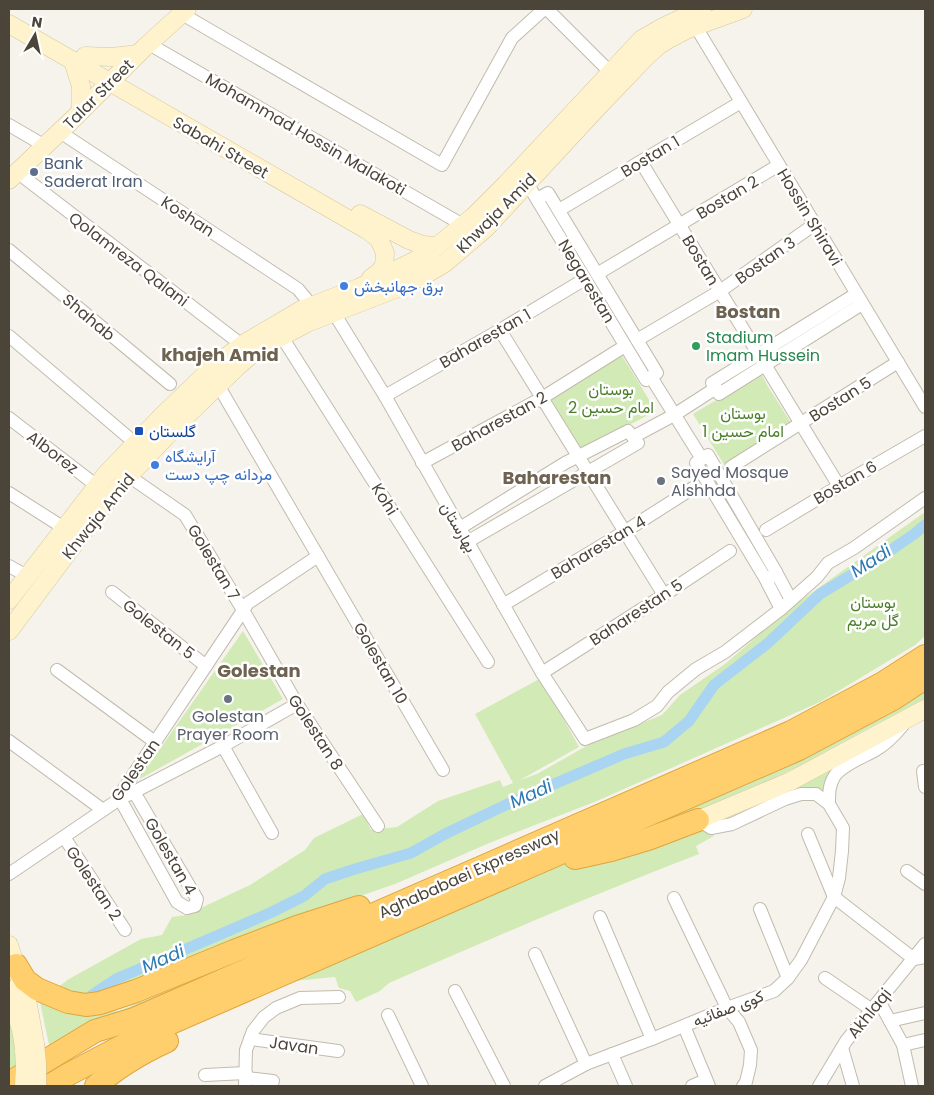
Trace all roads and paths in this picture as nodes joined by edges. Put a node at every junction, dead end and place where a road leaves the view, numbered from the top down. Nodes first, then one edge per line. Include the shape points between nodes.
1 (546, 9) edge
2 (743, 9) edge
3 (184, 11) edge
4 (9, 13) edge
5 (695, 17) edge
6 (9, 24) edge
7 (144, 49) junction
8 (79, 59) junction
9 (610, 72) junction
10 (114, 78) junction
11 (741, 102) junction
12 (81, 111) junction
13 (9, 125) edge
14 (60, 132) junction
15 (45, 146) junction
16 (642, 162) junction
17 (779, 165) junction
18 (13, 176) edge
19 (527, 183) junction
20 (537, 199) junction
21 (338, 208) junction
22 (558, 210) junction
23 (456, 221) junction
24 (815, 224) junction
25 (680, 225) junction
26 (437, 246) junction
27 (9, 250) edge
28 (591, 276) junction
29 (358, 288) junction
30 (720, 291) junction
31 (859, 299) junction
32 (312, 306) junction
33 (334, 313) junction
34 (500, 330) junction
35 (9, 336) edge
36 (282, 337) junction
37 (631, 343) junction
38 (242, 345) junction
39 (762, 359) junction
40 (898, 362) junction
41 (219, 376) junction
42 (170, 384) dead end
43 (385, 396) junction
44 (542, 398) junction
45 (925, 407) edge
46 (674, 415) junction
47 (9, 418) edge
48 (801, 423) junction
49 (925, 436) edge
50 (633, 437) junction
51 (135, 443) junction
52 (578, 456) junction
53 (422, 463) junction
54 (731, 467) dead end
55 (588, 473) junction
56 (136, 481) dead end
57 (97, 486) junction
58 (839, 486) junction
59 (693, 488) dead end
60 (9, 493) edge
61 (925, 498) edge
62 (64, 528) junction
63 (460, 528) junction
64 (766, 530) dead end
65 (624, 532) junction
66 (467, 542) junction
67 (730, 551) dead end
68 (318, 556) junction
69 (9, 566) edge
70 (27, 576) junction
71 (112, 592) dead end
72 (664, 595) junction
73 (9, 600) edge
74 (503, 604) junction
75 (786, 604) junction
76 (243, 610) junction
77 (9, 631) edge
78 (925, 656) edge
79 (488, 662) dead end
80 (206, 666) junction
81 (57, 670) dead end
82 (542, 673) junction
83 (925, 678) edge
84 (297, 704) junction
85 (918, 713) edge
86 (9, 741) edge
87 (155, 742) junction
88 (224, 746) junction
89 (443, 770) dead end
90 (923, 771) dead end
91 (925, 787) edge
92 (134, 792) junction
93 (118, 801) junction
94 (829, 804) junction
95 (103, 810) junction
96 (698, 820) junction
97 (378, 826) dead end
98 (272, 834) dead end
99 (808, 834) dead end
100 (64, 837) junction
101 (483, 866) junction
102 (520, 871) junction
103 (907, 871) dead end
104 (9, 874) edge
105 (925, 884) edge
106 (834, 897) junction
107 (674, 898) dead end
108 (760, 909) dead end
109 (600, 917) dead end
110 (125, 930) dead end
111 (925, 944) edge
112 (535, 954) dead end
113 (12, 955) edge
114 (324, 956) junction
115 (920, 958) edge
116 (788, 978) junction
117 (825, 978) dead end
118 (9, 990) edge
119 (454, 991) dead end
120 (339, 997) dead end
121 (876, 1006) junction
122 (727, 1008) junction
123 (925, 1013) edge
124 (388, 1015) dead end
125 (890, 1021) junction
126 (684, 1026) junction
127 (250, 1039) junction
128 (652, 1039) junction
129 (925, 1040) edge
130 (903, 1045) junction
131 (30, 1046) junction
132 (842, 1048) junction
133 (338, 1051) dead end
134 (612, 1054) junction
135 (586, 1064) junction
136 (205, 1075) dead end
137 (245, 1079) edge
138 (273, 1081) dead end
139 (9, 1083) edge
140 (707, 1083) edge
141 (24, 1086) edge
142 (37, 1086) edge
143 (49, 1086) edge
144 (96, 1086) edge
145 (422, 1086) edge
146 (504, 1086) edge
147 (545, 1086) edge
148 (626, 1086) edge
149 (692, 1086) edge
150 (743, 1086) edge
151 (819, 1086) edge
152 (853, 1086) edge
153 (912, 1086) edge

1 - 3 street via 512,38 442,165
1 - 9 street
2 - 5 main road, Khwaja Amid
3 - 7 main road, Talar Street
4 - 8 main road, Sabahi Street
5 - 9 main road, Khwaja Amid via 642,39
5 - 11 street, Hossin Shiravi
5 - 19 main road, Khwaja Amid via 646,57
6 - 8 main road, Sabahi Street
7 - 8 main road via 112,57
7 - 10 main road, Talar Street
7 - 23 street, Mohammad Hossin Malakoti
8 - 10 main road, Sabahi Street
8 - 12 main road
9 - 23 main road, Khwaja Amid via 474,216
10 - 12 main road, Talar Street
10 - 21 main road, Sabahi Street
11 - 16 street, Bostan 1
11 - 17 street, Hossin Shiravi
12 - 14 main road, Talar Street
13 - 15 street
14 - 15 main road, Talar Street
14 - 32 street, Koshan via 298,289
15 - 18 main road, Talar Street
16 - 22 street, Bostan 1
16 - 25 street, Bostan
17 - 24 street, Hossin Shiravi
17 - 25 street, Bostan 2
18 - 38 street, Qolamreza Qalani
19 - 20 street, Negarestan
19 - 33 main road, Khwaja Amid via 485,229 445,263 406,284
20 - 22 street via 548,193
20 - 28 street, Negarestan
21 - 26 main road, Sabahi Street via 409,240
21 - 29 main road, Sabahi Street via 379,239 385,253 384,266
22 - 28 street
23 - 26 main road, Khwaja Amid
24 - 30 street, Bostan 3
24 - 31 street, Hossin Shiravi
25 - 28 street, Bostan 2
25 - 30 street, Bostan
26 - 29 main road, Khwaja Amid
27 - 42 street, Shahab
28 - 34 street, Baharestan 1
28 - 37 street, Negarestan
29 - 32 main road, Khwaja Amid
30 - 37 street, Bostan 3
30 - 39 street, Bostan
31 - 39 street
31 - 40 street, Hossin Shiravi
32 - 38 main road, Khwaja Amid
33 - 36 main road, Khwaja Amid
33 - 43 street, بهارستان
34 - 43 street, Baharestan 1
34 - 44 street
35 - 51 street
36 - 41 main road, Khwaja Amid
36 - 79 street, Kohi
37 - 44 street, Baharestan 2
37 - 46 street, Negarestan
38 - 41 main road, Khwaja Amid
39 - 46 street via 712,383 716,388
39 - 48 street, Bostan
40 - 45 street, Hossin Shiravi
40 - 48 street, Bostan 5
41 - 51 main road, Khwaja Amid
41 - 68 street, Golestan 10
41 - 77 main road, Khwaja Amid via 95,516
43 - 53 street, بهارستان
44 - 52 street
44 - 53 street, Baharestan 2
46 - 50 street
46 - 75 street, Negarestan via 702,459 696,463
47 - 57 street, Alborez
48 - 54 street, Bostan 5
48 - 58 street, Bostan
49 - 58 street, Bostan 6
50 - 52 street via 628,431
50 - 55 street via 638,443
51 - 57 main road, Khwaja Amid
52 - 55 street
52 - 63 street
53 - 63 street, بهارستان
55 - 65 street
55 - 66 street
56 - 76 street, Golestan 7 via 185,515
57 - 62 main road, Khwaja Amid
58 - 64 street, Bostan 6
59 - 65 street, Baharestan 4
60 - 62 street
61 - 75 street via 828,563
62 - 70 main road, Khwaja Amid
63 - 66 street, بهارستان
65 - 72 street
65 - 74 street, Baharestan 4
66 - 74 street, بهارستان
67 - 72 street, Baharestan 5
68 - 76 street, Golestan via 248,603
68 - 89 street, Golestan 10
69 - 70 street
70 - 73 main road, Khwaja Amid
71 - 80 street, Golestan 5
72 - 82 street, Baharestan 5
74 - 82 street, بهارستان
75 - 82 street, بهارستان via 725,652 696,669 668,692 657,706 634,720 585,739
76 - 80 street, Golestan
76 - 84 street, Golestan 8
78 - 101 highway, Aghababaei Expressway via 883,683 791,732
80 - 87 street, Golestan
81 - 87 street
83 - 102 highway, Aghababaei Expressway via 893,699 799,749
84 - 88 street
84 - 97 street, Golestan 8
85 - 94 street via 876,750 835,776 829,790
85 - 96 main road via 790,781
86 - 95 street
87 - 93 street, Golestan
88 - 92 street
88 - 98 street
90 - 91 street
92 - 93 street
92 - 93 street, Golestan 4 via 197,899 195,906 187,908 178,902
93 - 95 street, Golestan
94 - 96 street via 816,794 801,794 732,824 711,828
94 - 106 street, کوی صفائیه via 843,828 839,878
95 - 100 street, Golestan
96 - 102 highway via 611,850
99 - 106 street
100 - 104 street, Golestan
100 - 110 street, Golestan 2
101 - 113 highway via 297,927 100,1004 68,1002 37,989 26,980
101 - 139 highway, Aghababaei Expressway via 134,1019 95,1031
102 - 114 highway, Aghababaei Expressway
103 - 105 street
106 - 115 street
106 - 116 street, کوی صفائیه
107 - 122 street
108 - 116 street
109 - 128 street
111 - 115 street, Akhlaqi
112 - 135 street
113 - 131 main road via 28,1005
114 - 143 highway, Aghababaei Expressway via 141,1036
114 - 144 highway via 143,1052
115 - 121 street, Akhlaqi
116 - 122 street, کوی صفائیه via 774,990
117 - 121 street
118 - 131 main road
119 - 146 street
120 - 127 street via 300,998 276,1008 253,1031
121 - 125 street
121 - 132 street, Akhlaqi
122 - 126 street, کوی صفائیه
122 - 150 street via 739,1022 751,1050
123 - 125 street
124 - 145 street
125 - 130 street
126 - 128 street, کوی صفائیه
126 - 140 street
127 - 133 street, Javan
127 - 137 street via 246,1050
128 - 134 street, کوی صفائیه
129 - 130 street
130 - 153 street
131 - 141 main road, bridge
131 - 142 main road, bridge via 37,1063
132 - 151 street, Akhlaqi
132 - 152 street
134 - 135 street, کوی صفائیه
134 - 148 street
135 - 147 street, کوی صفائیه
136 - 137 street
137 - 138 street
140 - 149 street

